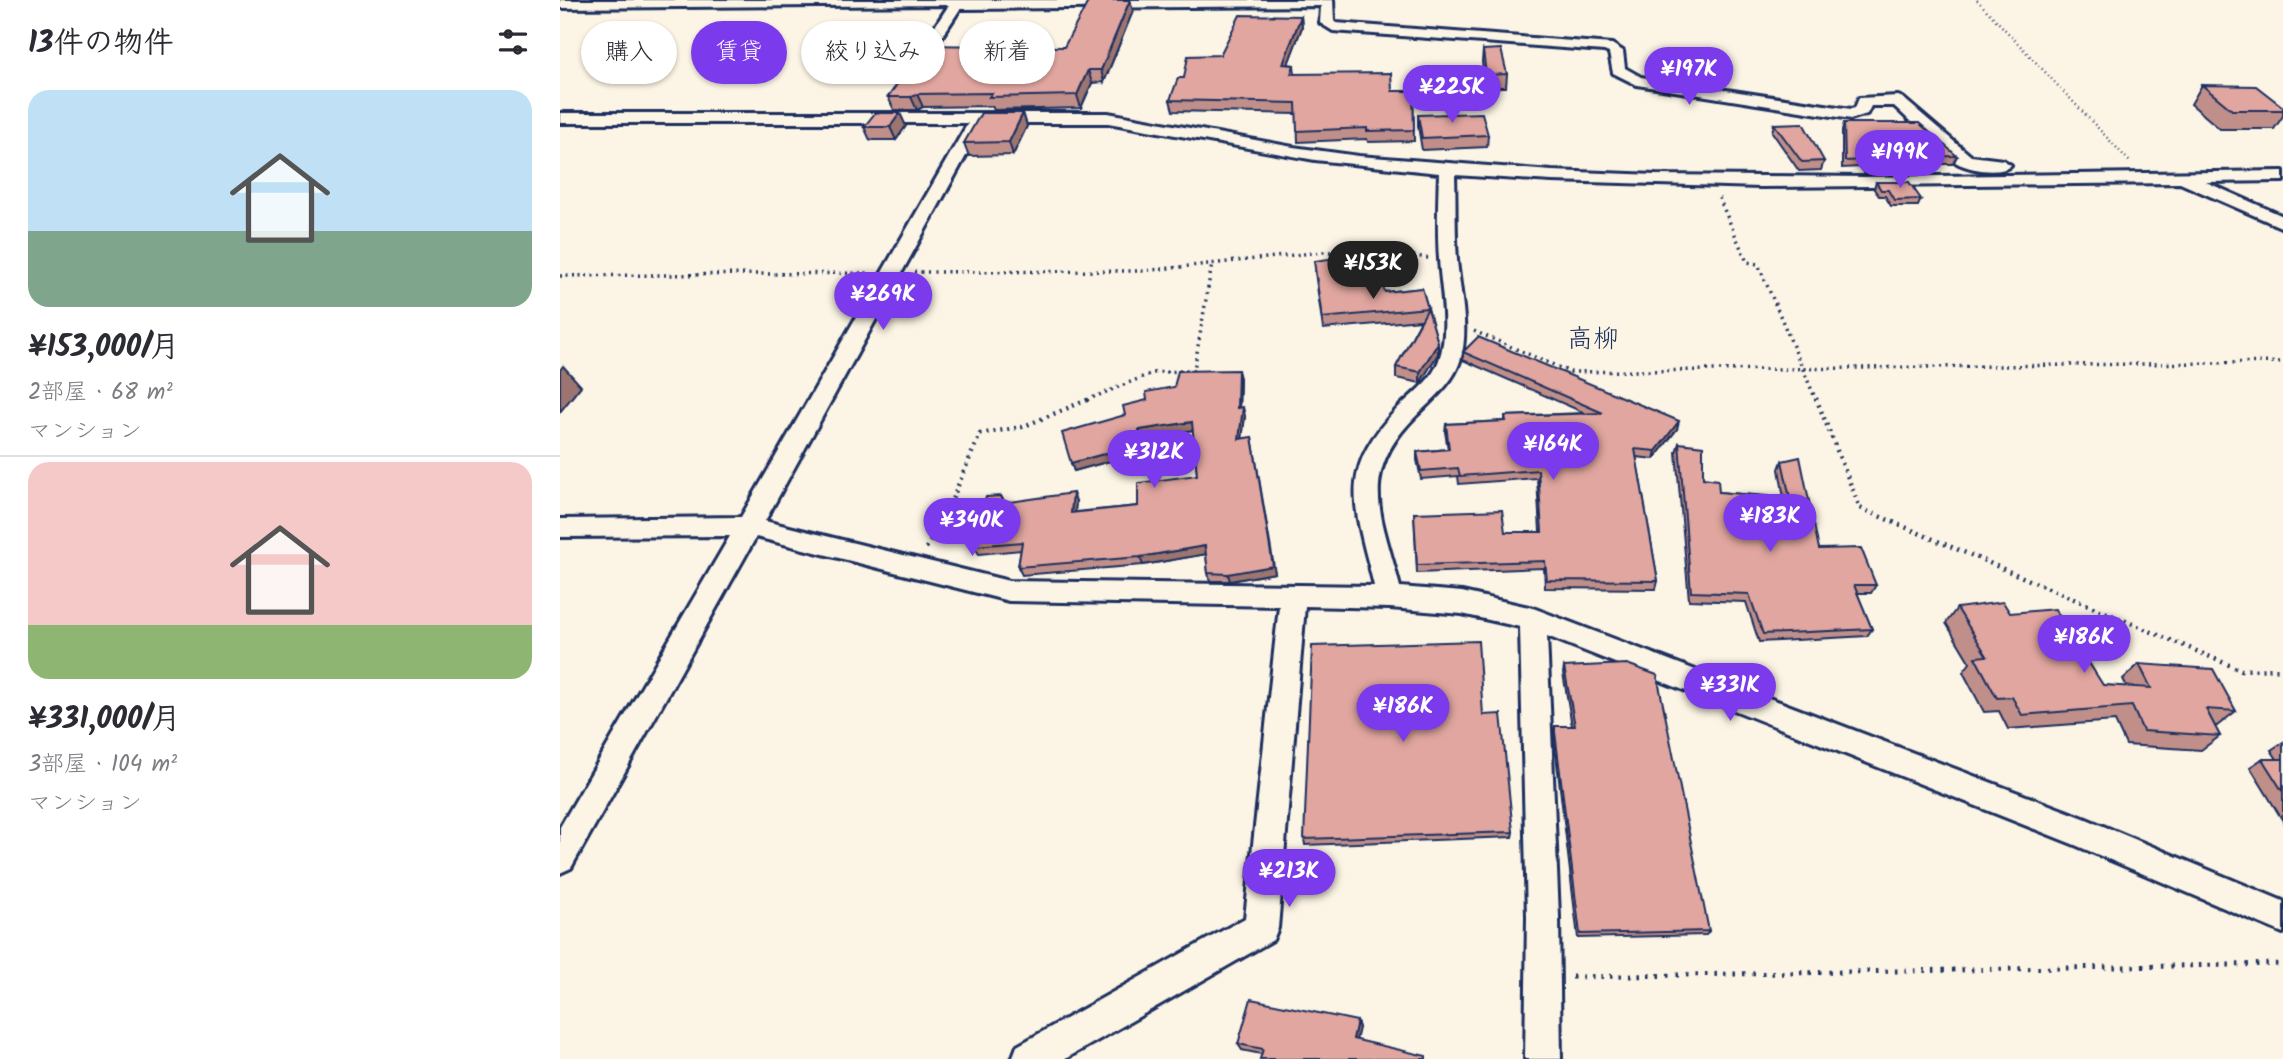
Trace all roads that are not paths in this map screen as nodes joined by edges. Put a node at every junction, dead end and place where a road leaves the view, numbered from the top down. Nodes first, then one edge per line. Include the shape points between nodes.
1 (1286, 1) edge
2 (560, 4) edge
3 (956, 5) junction
4 (901, 87) edge
5 (979, 117) junction
6 (560, 118) edge
7 (2131, 163) road end
8 (1447, 169) junction
9 (2283, 176) edge
10 (2180, 177) junction
11 (2283, 223) edge
12 (748, 526) junction
13 (560, 528) edge
14 (1293, 595) junction
15 (1390, 597) junction
16 (1533, 619) junction
17 (560, 857) edge
18 (2283, 917) edge
19 (1030, 1059) edge
20 (1543, 1059) edge

1 - 3 street
1 - 7 street via 1328,2 1326,23 1333,27 1607,47 1616,51 1618,70 1637,81 1851,114 1862,111 1864,102 1898,101 1973,163
2 - 3 street via 957,1
3 - 4 street
5 - 6 street via 883,112
5 - 8 street via 1108,118 1275,149
5 - 12 street
8 - 10 street via 1711,180
8 - 15 street via 1448,260 1456,331 1449,363 1432,388 1385,432 1369,463 1364,487
9 - 10 street
10 - 11 street
12 - 13 street
12 - 14 street via 1009,590
12 - 17 street
14 - 15 street
14 - 19 street via 1261,928
15 - 16 street via 1462,603
16 - 18 street via 2072,828
16 - 20 street

